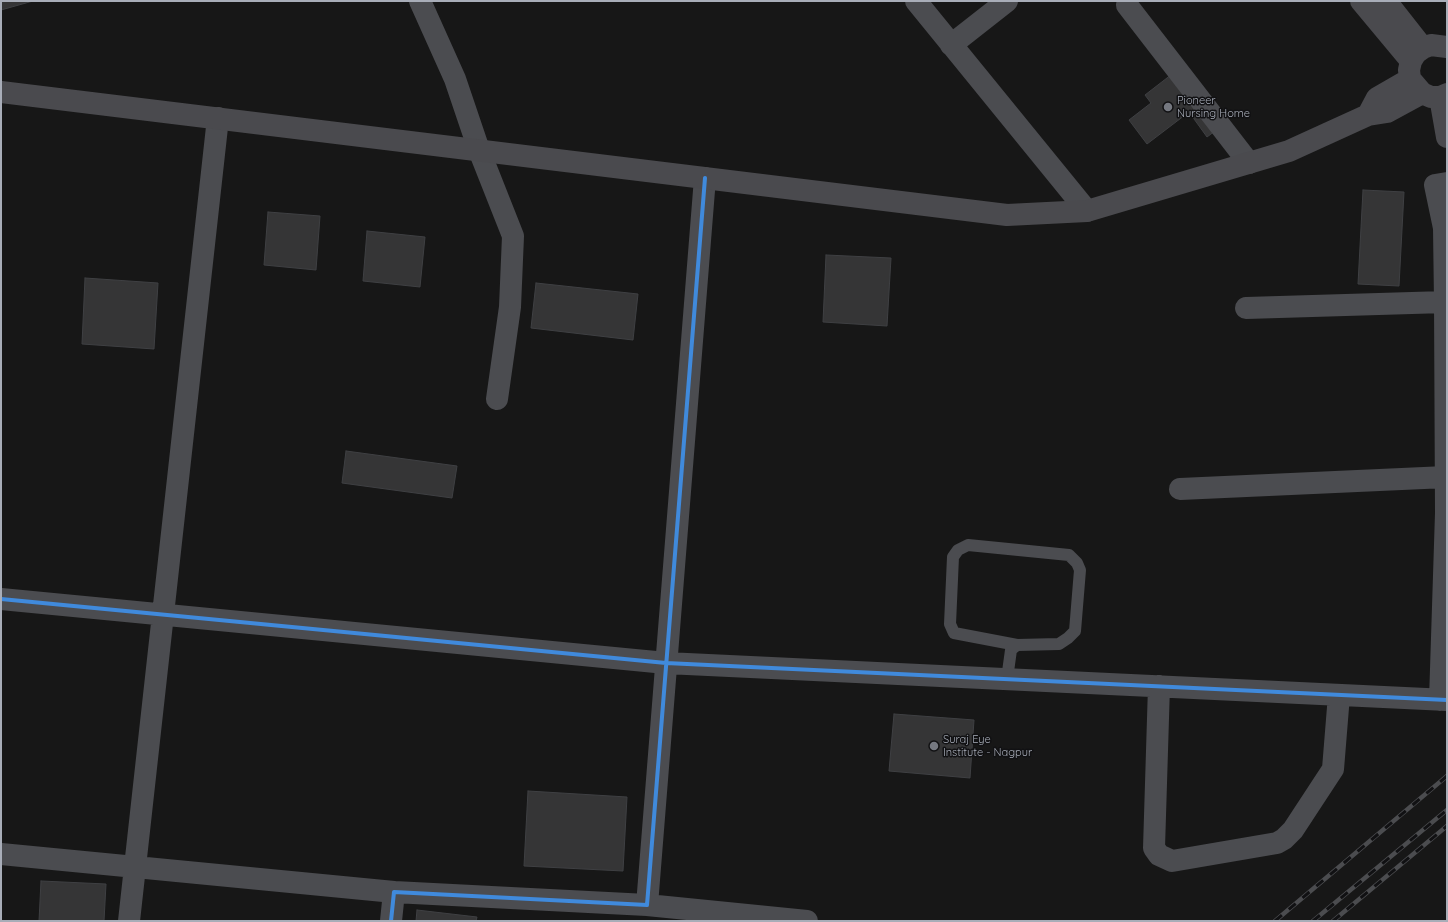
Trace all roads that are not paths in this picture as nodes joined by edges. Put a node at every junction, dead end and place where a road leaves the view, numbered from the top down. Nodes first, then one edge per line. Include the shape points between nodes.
1 (420, 1) edge
2 (916, 1) edge
3 (1008, 1) edge
4 (1361, 1) edge
5 (1386, 1) edge
6 (1127, 5) dead end
7 (951, 45) junction
8 (1447, 47) edge
9 (1426, 79) edge
10 (1, 92) edge
11 (218, 118) junction
12 (1447, 137) edge
13 (479, 150) junction
14 (1249, 163) junction
15 (706, 178) junction
16 (1447, 183) edge
17 (1087, 211) junction
18 (1445, 302) junction
19 (1246, 308) dead end
20 (497, 399) dead end
21 (1446, 477) junction
22 (1180, 489) dead end
23 (1, 599) edge
24 (164, 614) junction
25 (1017, 645) junction
26 (666, 663) junction
27 (1007, 679) junction
28 (1158, 686) junction
29 (1339, 695) junction
30 (1444, 700) edge
31 (1, 854) edge
32 (135, 867) junction
33 (394, 892) junction
34 (647, 905) junction
35 (693, 915) edge
36 (129, 921) edge
37 (391, 921) edge
38 (807, 921) edge

1 - 13 street via 455,79
2 - 7 street
3 - 7 street
4 - 9 main road
5 - 9 main road
6 - 14 street
7 - 17 street
8 - 9 main road via 1431,45
9 - 12 main road
9 - 14 main road via 1387,112 1368,115 1289,151
10 - 11 main road
11 - 13 main road
11 - 24 street
13 - 15 main road
13 - 20 street via 513,236 510,307
14 - 17 main road
15 - 17 main road via 1007,215
15 - 26 street
16 - 18 street via 1435,185 1444,228
18 - 19 street
18 - 21 street
21 - 22 street
21 - 30 street
23 - 24 street
24 - 26 street
24 - 32 street
25 - 25 lane via 1058,644 1075,631 1080,570 1077,563 1069,555 968,545 958,550 953,557 950,624 954,633
25 - 27 lane via 1011,650
26 - 27 street
26 - 34 street
27 - 28 street
28 - 29 street
28 - 29 street via 1154,848 1159,855 1172,861 1277,843 1293,830 1333,769
29 - 30 street
31 - 32 street
32 - 33 street
32 - 36 street
33 - 34 street
33 - 37 street
34 - 35 street
35 - 38 street

